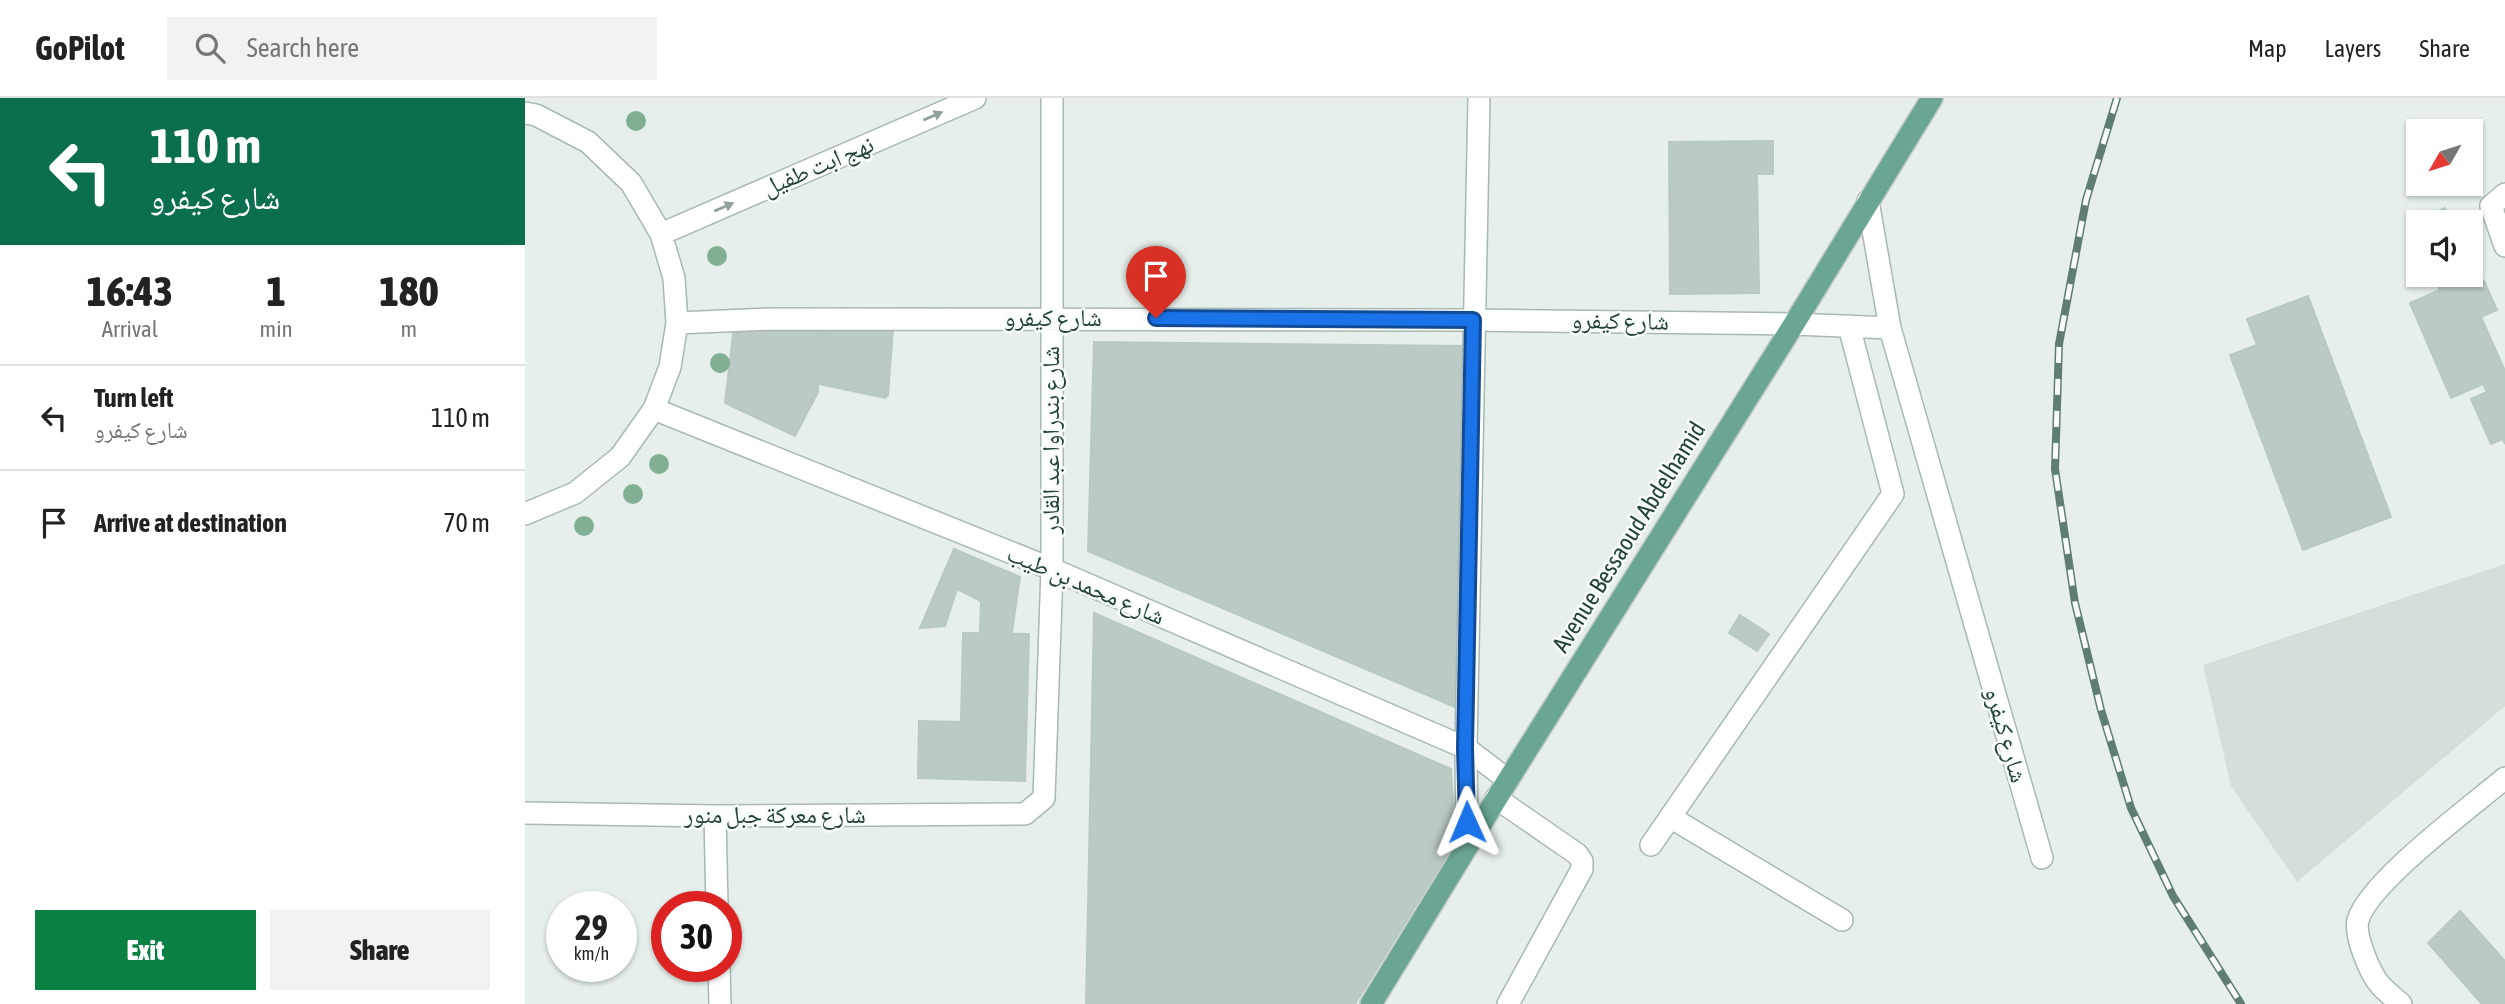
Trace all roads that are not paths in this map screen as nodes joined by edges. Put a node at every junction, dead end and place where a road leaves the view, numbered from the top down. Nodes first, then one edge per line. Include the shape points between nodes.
1 (975, 98) edge
2 (1052, 98) edge
3 (1479, 98) edge
4 (1932, 98) edge
5 (525, 113) edge
6 (2498, 200) edge
7 (1868, 201) junction
8 (661, 234) junction
9 (2505, 246) edge
10 (1051, 318) junction
11 (1473, 320) junction
12 (677, 323) junction
13 (1794, 324) junction
14 (1849, 326) junction
15 (1890, 328) junction
16 (654, 409) junction
17 (525, 514) edge
18 (1052, 569) junction
19 (1465, 748) junction
20 (2505, 778) edge
21 (1508, 780) junction
22 (1496, 798) junction
23 (525, 813) edge
24 (1025, 814) joint
25 (715, 816) junction
26 (1670, 817) junction
27 (1651, 845) dead end
28 (1467, 847) junction
29 (2042, 858) dead end
30 (717, 891) edge
31 (1842, 920) dead end
32 (719, 982) edge
33 (720, 1004) edge
34 (1371, 1004) edge
35 (1508, 1004) edge
36 (2401, 1004) edge

8 -> 1 street, نهج ابت طفيل
2 - 10 street, شارع بندراوا عبد القادر
3 - 11 street
4 - 7 main road, Avenue Bessaoud Abdelhamid
5 - 8 street via 588,142 631,183
6 - 9 street
7 - 13 main road, Avenue Bessaoud Abdelhamid
7 - 15 street, شارع كيفرو
8 - 12 street via 674,278
10 - 11 street, شارع كيفرو
10 - 12 street, شارع كيفرو
10 - 18 street, شارع بندراوا عبد القادر
11 - 13 street, شارع كيفرو
11 - 19 street
12 - 16 street via 670,367
13 - 14 street, شارع كيفرو
13 - 21 main road, Avenue Bessaoud Abdelhamid
14 - 15 street, شارع كيفرو
14 - 26 street via 1893,494
15 - 29 street, شارع كيفرو
16 - 17 street via 620,457 575,493
16 - 18 street, شارع محمد بن طيب
18 - 19 street, شارع محمد بن طيب
18 - 24 street, شارع بندراوا عبد القادر via 1044,798
19 - 21 street, شارع محمد بن طيب
19 - 28 street
20 - 36 street via 2394,872 2372,896 2358,922 2362,951 2379,984
21 - 22 main road, Avenue Bessaoud Abdelhamid
22 - 28 main road, Avenue Bessaoud Abdelhamid
22 - 35 street via 1583,861
23 - 25 street, شارع معركة جبل منور
24 - 25 street, شارع معركة جبل منور
25 - 30 street
26 - 27 street
26 - 31 street
28 - 34 main road, Avenue Bessaoud Abdelhamid
32 - 33 street

